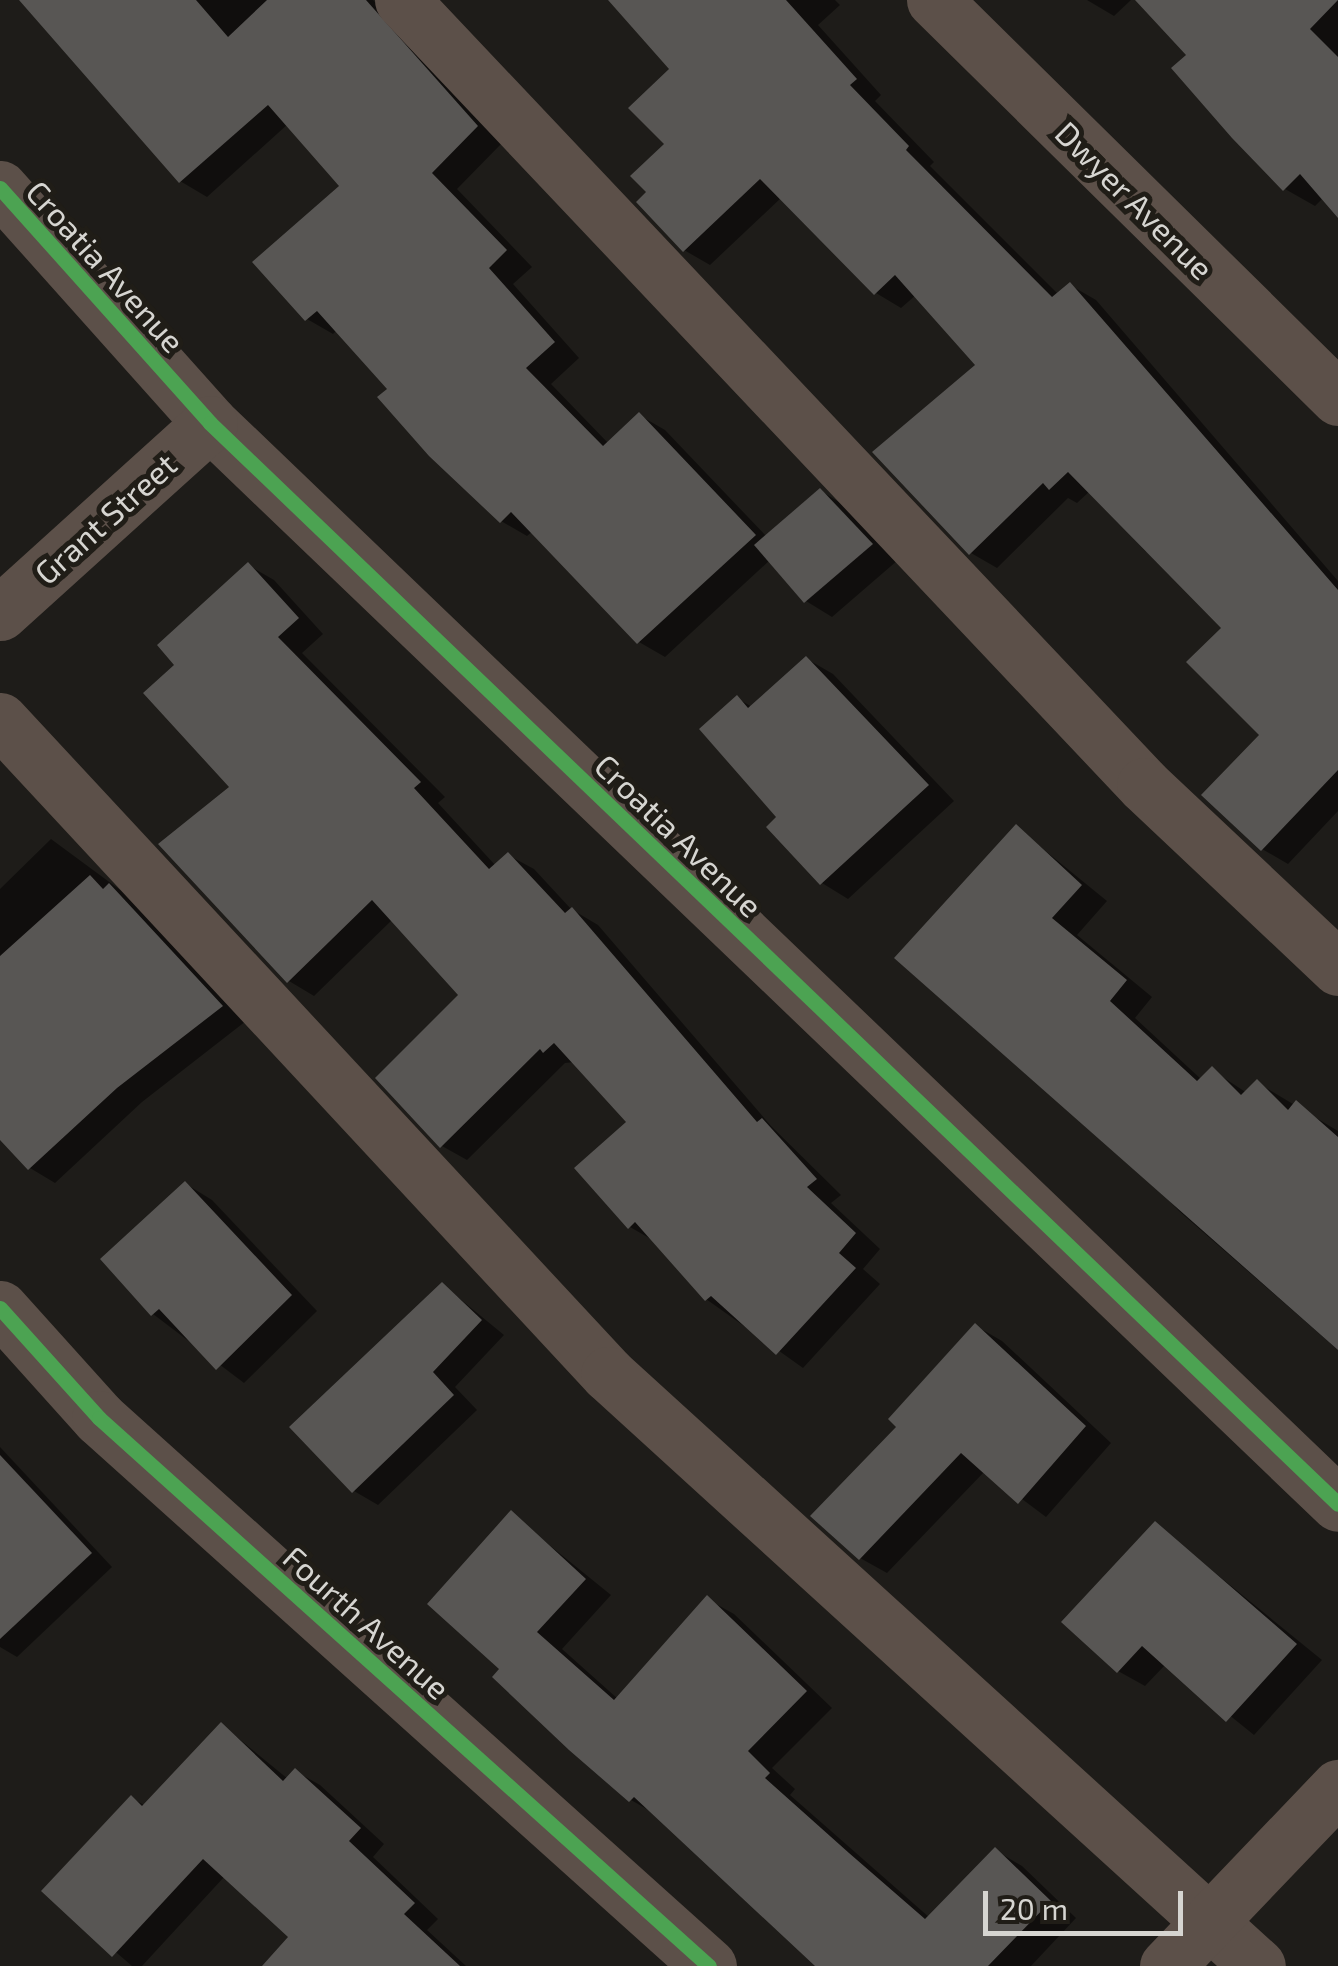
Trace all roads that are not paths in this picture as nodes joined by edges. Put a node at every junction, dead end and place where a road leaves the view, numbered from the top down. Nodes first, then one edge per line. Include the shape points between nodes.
1 (402, 0) edge
2 (934, 0) edge
3 (0, 188) edge
4 (1338, 398) edge
5 (210, 423) junction
6 (0, 614) edge
7 (0, 720) edge
8 (1338, 968) edge
9 (0, 1308) edge
10 (1338, 1504) edge
11 (1338, 1787) edge
12 (1210, 1922) junction
13 (709, 1966) edge
14 (1168, 1966) edge
15 (1258, 1966) edge

1 - 8 street via 1144,785
2 - 4 street, Dwyer Avenue
3 - 5 street, Croatia Avenue
5 - 6 street, Grant Street
5 - 10 street, Croatia Avenue
7 - 12 street via 608,1374
9 - 13 street, Fourth Avenue via 99,1418
11 - 12 street
12 - 14 street
12 - 15 street

